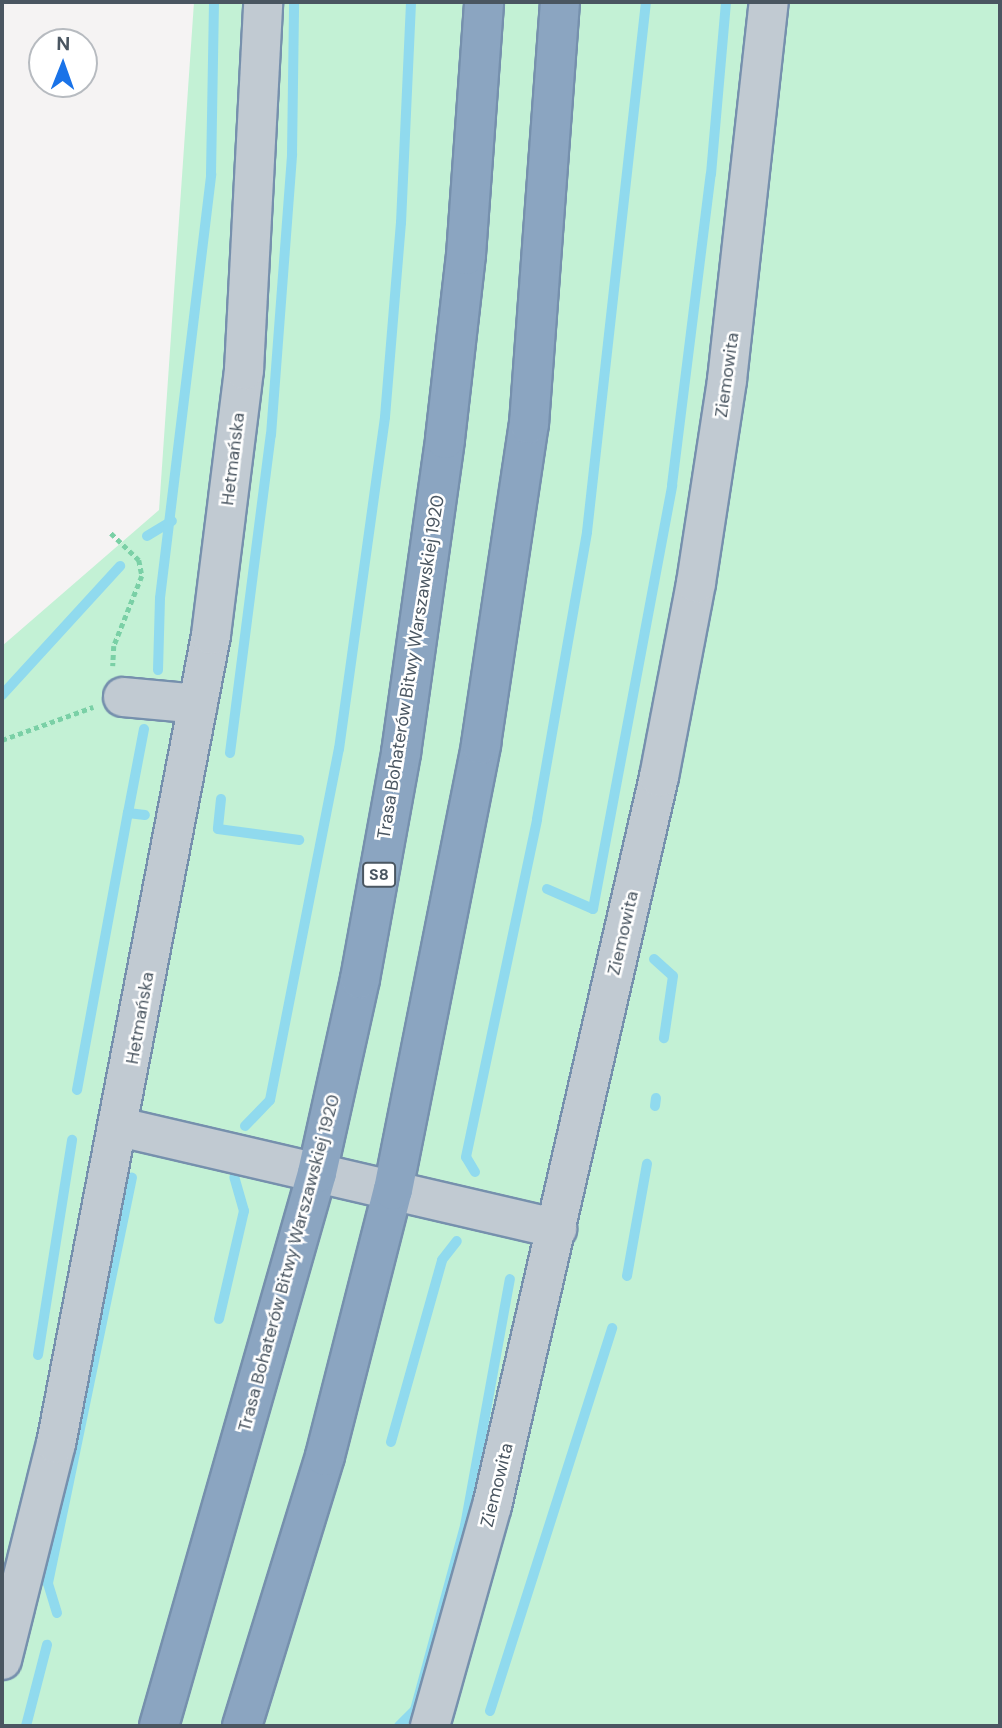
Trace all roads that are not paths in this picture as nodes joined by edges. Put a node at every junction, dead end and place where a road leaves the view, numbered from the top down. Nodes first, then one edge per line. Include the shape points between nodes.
1 (263, 2) edge
2 (484, 2) edge
3 (560, 2) edge
4 (769, 2) edge
5 (123, 697) road end
6 (198, 704) junction
7 (120, 1127) junction
8 (317, 1173) junction
9 (393, 1190) junction
10 (557, 1229) junction
11 (2, 1660) edge
12 (159, 1726) edge
13 (242, 1726) edge
14 (430, 1726) edge

1 - 6 street, Hetmańska via 244,370
2 - 8 highway, Trasa Bohaterów Bitwy Warszawskiej 1920 / S8 via 466,255 411,684 360,979
3 - 9 highway via 529,425 481,744
4 - 10 street, Ziemowita via 758,127 696,583 659,777
5 - 6 street
6 - 7 street, Hetmańska
7 - 8 street
7 - 11 street, Hetmańska via 56,1444
8 - 9 street
8 - 12 highway, Trasa Bohaterów Bitwy Warszawskiej 1920 / S8
9 - 10 street
9 - 13 highway via 325,1456
10 - 14 street, Ziemowita via 492,1506

